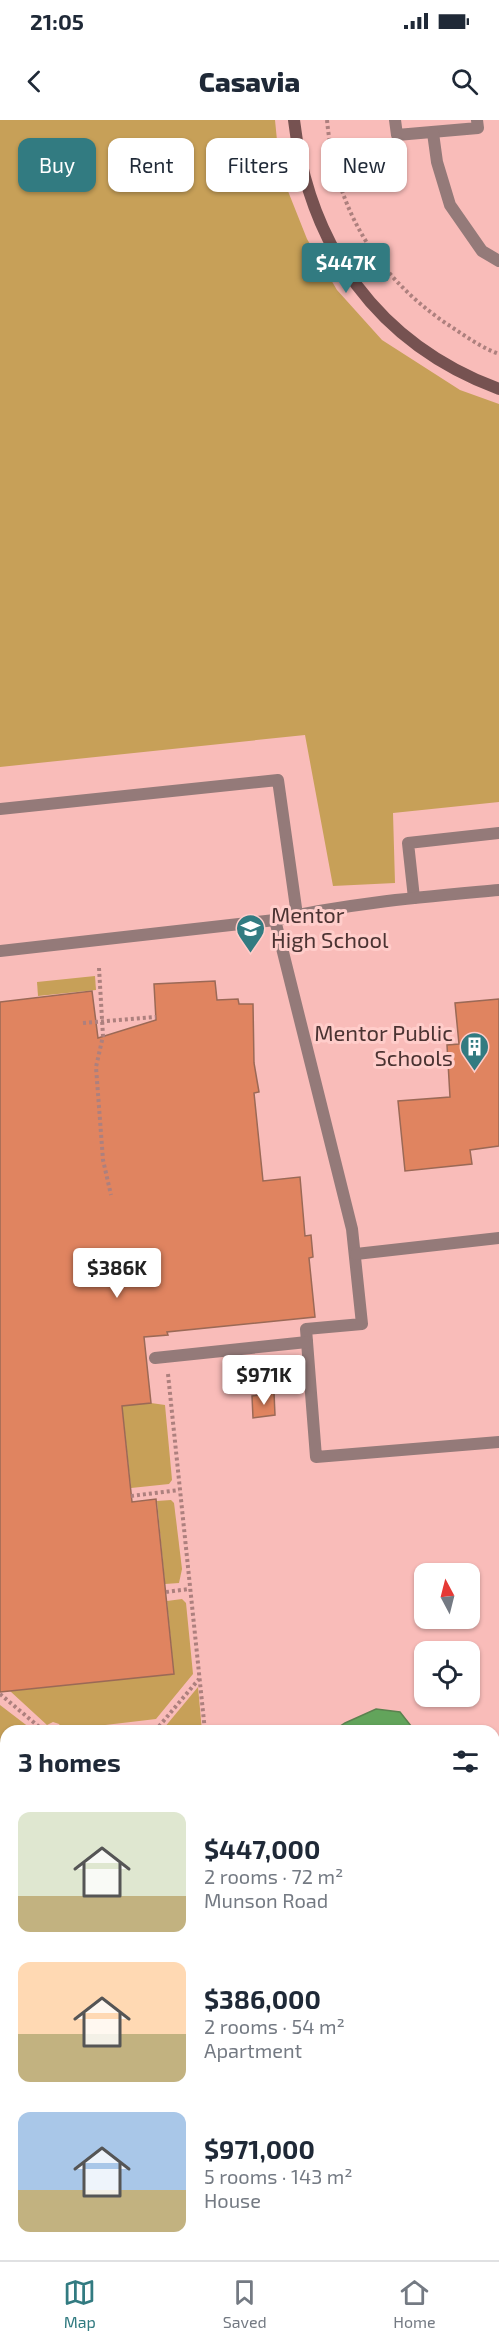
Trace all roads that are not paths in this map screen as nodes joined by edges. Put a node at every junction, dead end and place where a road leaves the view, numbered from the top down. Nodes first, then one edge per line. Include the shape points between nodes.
1 (294, 120) edge
2 (395, 120) edge
3 (477, 120) edge
4 (433, 133) junction
5 (499, 261) edge
6 (499, 389) edge
7 (0, 808) edge
8 (499, 833) edge
9 (499, 890) edge
10 (414, 898) junction
11 (297, 915) junction
12 (275, 920) junction
13 (0, 951) edge
14 (499, 1238) edge
15 (356, 1254) junction
16 (307, 1342) junction
17 (160, 1357) road end
18 (499, 1442) edge

1 - 6 street via 298,153 322,228 354,280 384,318 408,340 474,380
2 - 4 lane via 397,135
3 - 4 lane via 478,128
4 - 5 lane via 450,205 482,251
7 - 11 lane via 278,780
8 - 10 lane via 408,843
9 - 10 lane
10 - 11 lane
11 - 12 lane
12 - 13 lane
12 - 15 lane
14 - 15 lane
15 - 16 lane via 362,1324 306,1329
16 - 17 lane
16 - 18 lane via 316,1457

